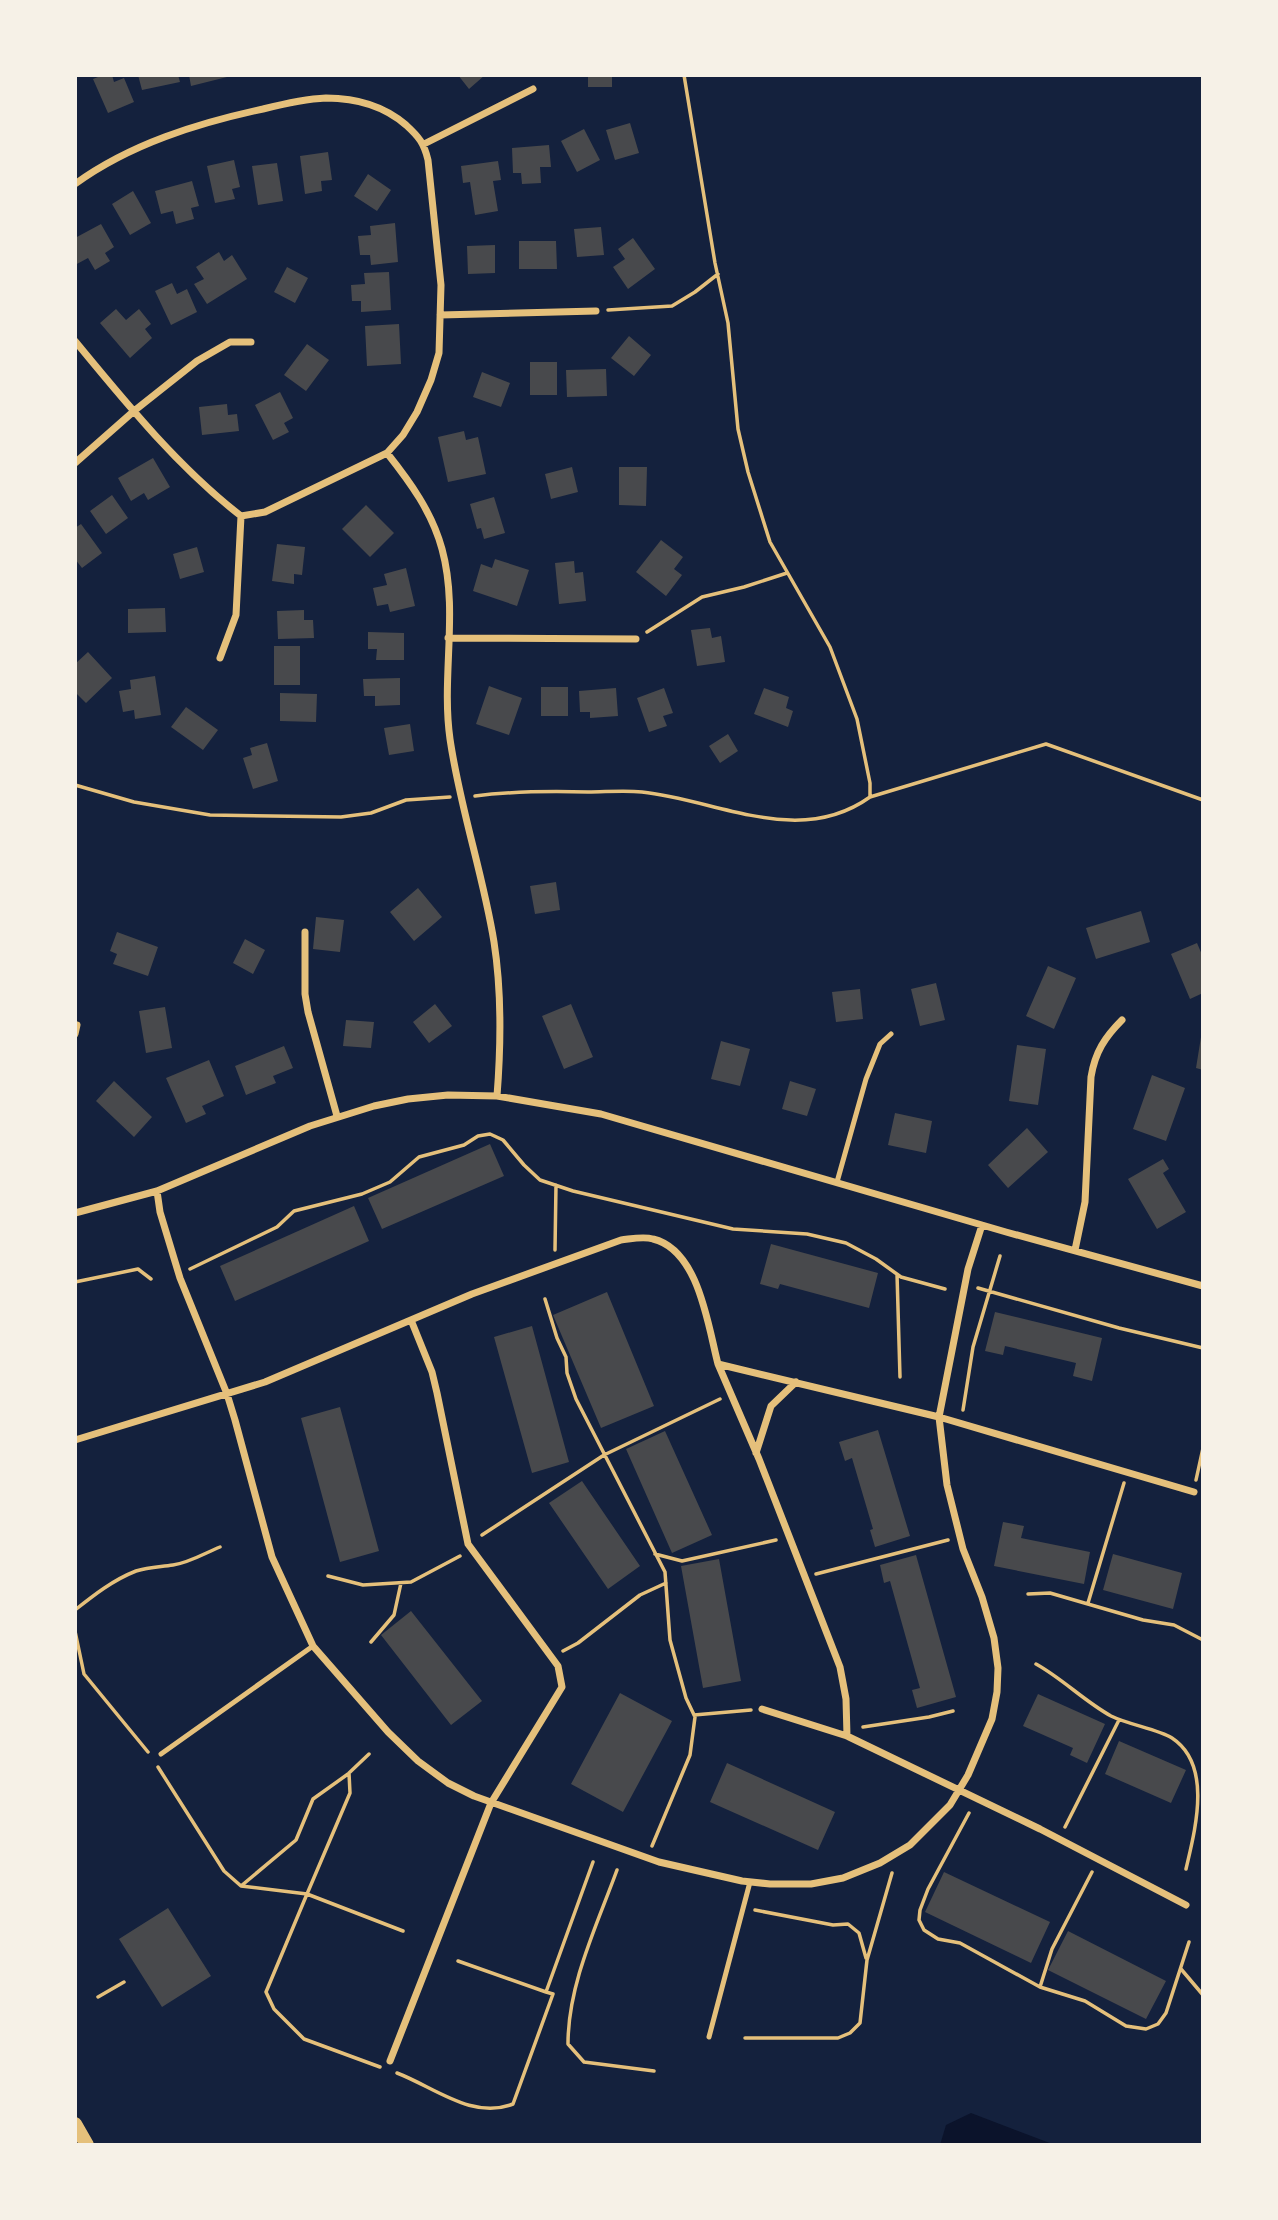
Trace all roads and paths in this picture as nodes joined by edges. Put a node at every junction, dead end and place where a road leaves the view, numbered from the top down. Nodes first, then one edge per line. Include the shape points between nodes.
1 (533, 89) dead end
2 (424, 144) junction
3 (75, 184) edge
4 (718, 274) dead end
5 (596, 311) joint
6 (440, 315) junction
7 (75, 341) edge
8 (251, 342) dead end
9 (134, 411) junction
10 (387, 453) junction
11 (75, 463) edge
12 (242, 516) junction
13 (787, 573) dead end
14 (448, 638) junction
15 (636, 639) joint
16 (220, 658) dead end
17 (870, 797) dead end
18 (1203, 800) edge
19 (305, 932) dead end
20 (1122, 1020) dead end
21 (77, 1025) dead end
22 (75, 1034) edge
23 (891, 1034) dead end
24 (497, 1096) junction
25 (337, 1116) junction
26 (837, 1182) junction
27 (555, 1185) junction
28 (157, 1191) junction
29 (75, 1213) edge
30 (982, 1224) junction
31 (1075, 1250) junction
32 (1000, 1256) dead end
33 (555, 1264) junction
34 (178, 1275) junction
35 (897, 1275) junction
36 (151, 1279) dead end
37 (75, 1282) edge
38 (1203, 1286) edge
39 (973, 1287) dead end
40 (945, 1289) dead end
41 (989, 1291) junction
42 (545, 1298) dead end
43 (411, 1320) junction
44 (1203, 1348) edge
45 (718, 1364) junction
46 (900, 1377) dead end
47 (796, 1382) junction
48 (227, 1394) junction
49 (731, 1394) junction
50 (962, 1413) dead end
51 (939, 1417) junction
52 (75, 1440) edge
53 (1203, 1448) edge
54 (757, 1453) junction
55 (604, 1455) junction
56 (1128, 1471) junction
57 (1194, 1492) joint
58 (482, 1535) dead end
59 (960, 1536) junction
60 (790, 1538) junction
61 (220, 1547) dead end
62 (655, 1554) junction
63 (460, 1556) dead end
64 (328, 1576) dead end
65 (804, 1577) junction
66 (401, 1583) junction
67 (666, 1583) junction
68 (1028, 1594) dead end
69 (1088, 1604) junction
70 (75, 1610) edge
71 (75, 1631) edge
72 (1203, 1640) edge
73 (371, 1642) dead end
74 (313, 1646) junction
75 (551, 1657) junction
76 (1036, 1664) dead end
77 (762, 1709) joint
78 (953, 1711) dead end
79 (694, 1715) junction
80 (1119, 1720) junction
81 (847, 1733) junction
82 (161, 1754) dead end
83 (369, 1754) dead end
84 (150, 1756) dead end
85 (157, 1765) dead end
86 (349, 1773) junction
87 (1197, 1778) junction
88 (1203, 1780) edge
89 (959, 1790) junction
90 (491, 1803) junction
91 (969, 1813) dead end
92 (1059, 1840) junction
93 (898, 1852) junction
94 (648, 1858) junction
95 (1098, 1860) junction
96 (593, 1862) dead end
97 (1186, 1869) dead end
98 (617, 1870) dead end
99 (750, 1882) junction
100 (242, 1886) junction
101 (307, 1894) junction
102 (1186, 1905) dead end
103 (755, 1910) dead end
104 (403, 1931) dead end
105 (1189, 1942) dead end
106 (867, 1960) junction
107 (458, 1961) dead end
108 (1181, 1969) junction
109 (124, 1982) dead end
110 (1040, 1987) junction
111 (547, 1992) junction
112 (1203, 1995) edge
113 (98, 1997) dead end
114 (709, 2037) dead end
115 (745, 2038) dead end
116 (390, 2061) dead end
117 (654, 2071) dead end
118 (75, 2124) edge
119 (87, 2145) edge

1 - 2 street
2 - 3 street via 387,112 351,100 326,98 221,118 171,134
2 - 6 street via 441,285
4 - 5 path via 672,306
5 - 6 street
6 - 10 street via 439,353 431,380 417,412
7 - 9 street
8 - 9 street via 230,342 212,352
9 - 11 street
9 - 12 street
10 - 12 street via 265,512
10 - 14 street via 416,489 441,545 448,574
12 - 16 street via 236,615
13 - 15 path via 702,597
14 - 15 street
14 - 24 street via 450,738 495,954 501,1044
17 - 18 path via 1046,744
19 - 25 street via 308,1012
20 - 31 street via 1104,1040 1093,1063 1085,1202
21 - 22 street
23 - 26 lane via 880,1044 866,1079
24 - 25 street via 408,1099
24 - 26 street via 601,1114
25 - 28 street
26 - 30 street
27 - 33 path
27 - 34 path via 540,1180 503,1140 478,1136 464,1145 419,1157 390,1182 362,1194 294,1211 276,1227
27 - 35 path via 733,1229 807,1234 846,1243
28 - 29 street
28 - 34 street
30 - 31 street
30 - 51 street via 968,1269
31 - 38 street
32 - 41 path
33 - 43 street
33 - 45 street via 621,1240 653,1239 674,1250 696,1282
34 - 48 street
35 - 40 path
35 - 46 path
36 - 37 path via 138,1269
39 - 41 path
41 - 44 path
41 - 50 path via 973,1347
42 - 55 path via 576,1398
43 - 48 street
43 - 75 street via 432,1372 468,1544
45 - 47 street
45 - 49 street
47 - 51 street
47 - 54 street via 771,1406
48 - 52 street
48 - 74 street via 272,1557
49 - 54 street
49 - 55 path
51 - 56 street
51 - 59 street via 947,1485
53 - 57 path
54 - 60 street
55 - 58 path
55 - 62 path
56 - 57 street
56 - 69 path
59 - 65 path
59 - 89 street via 994,1638 998,1668 992,1719
60 - 62 path via 682,1561
60 - 65 street
61 - 70 path via 187,1562 135,1572 107,1585
62 - 67 path
63 - 66 path
64 - 66 path via 363,1585
65 - 81 street via 840,1667
66 - 73 path via 394,1615
67 - 75 path via 640,1595 578,1643
67 - 79 path via 670,1640
68 - 69 path via 1050,1593
69 - 72 path via 1174,1625
71 - 84 path via 84,1674
74 - 82 lane
74 - 90 street via 418,1761 448,1783
75 - 90 street via 562,1687
76 - 80 path
77 - 79 path
77 - 81 street
78 - 81 path
79 - 94 path via 690,1755
80 - 87 path via 1171,1738 1189,1754
80 - 92 path
81 - 89 street
83 - 86 path
85 - 100 path via 224,1871
86 - 100 path via 313,1799 296,1840
86 - 101 path via 350,1793
87 - 88 path
87 - 97 path via 1195,1832
89 - 92 street
89 - 93 street via 932,1824
90 - 94 street
90 - 116 street
91 - 110 path via 929,1889 919,1920 938,1940 960,1943
92 - 95 street
93 - 99 street via 843,1878 811,1884
93 - 106 path
94 - 99 street
95 - 102 street
95 - 110 path via 1052,1949
96 - 111 path
98 - 117 path via 579,1976 568,2044 584,2062
99 - 114 lane
100 - 101 path
101 - 104 path
101 - 111 path via 266,1992 274,2009 304,2039 415,2080 472,2107 501,2109 513,2104 553,1994
103 - 106 path via 848,1924 859,1933
105 - 108 path
106 - 115 path via 860,2023 850,2033 838,2038
107 - 111 path
108 - 110 path via 1166,2013 1158,2024 1146,2029 1126,2026 1085,2001
108 - 112 path
109 - 113 path
118 - 119 main road

